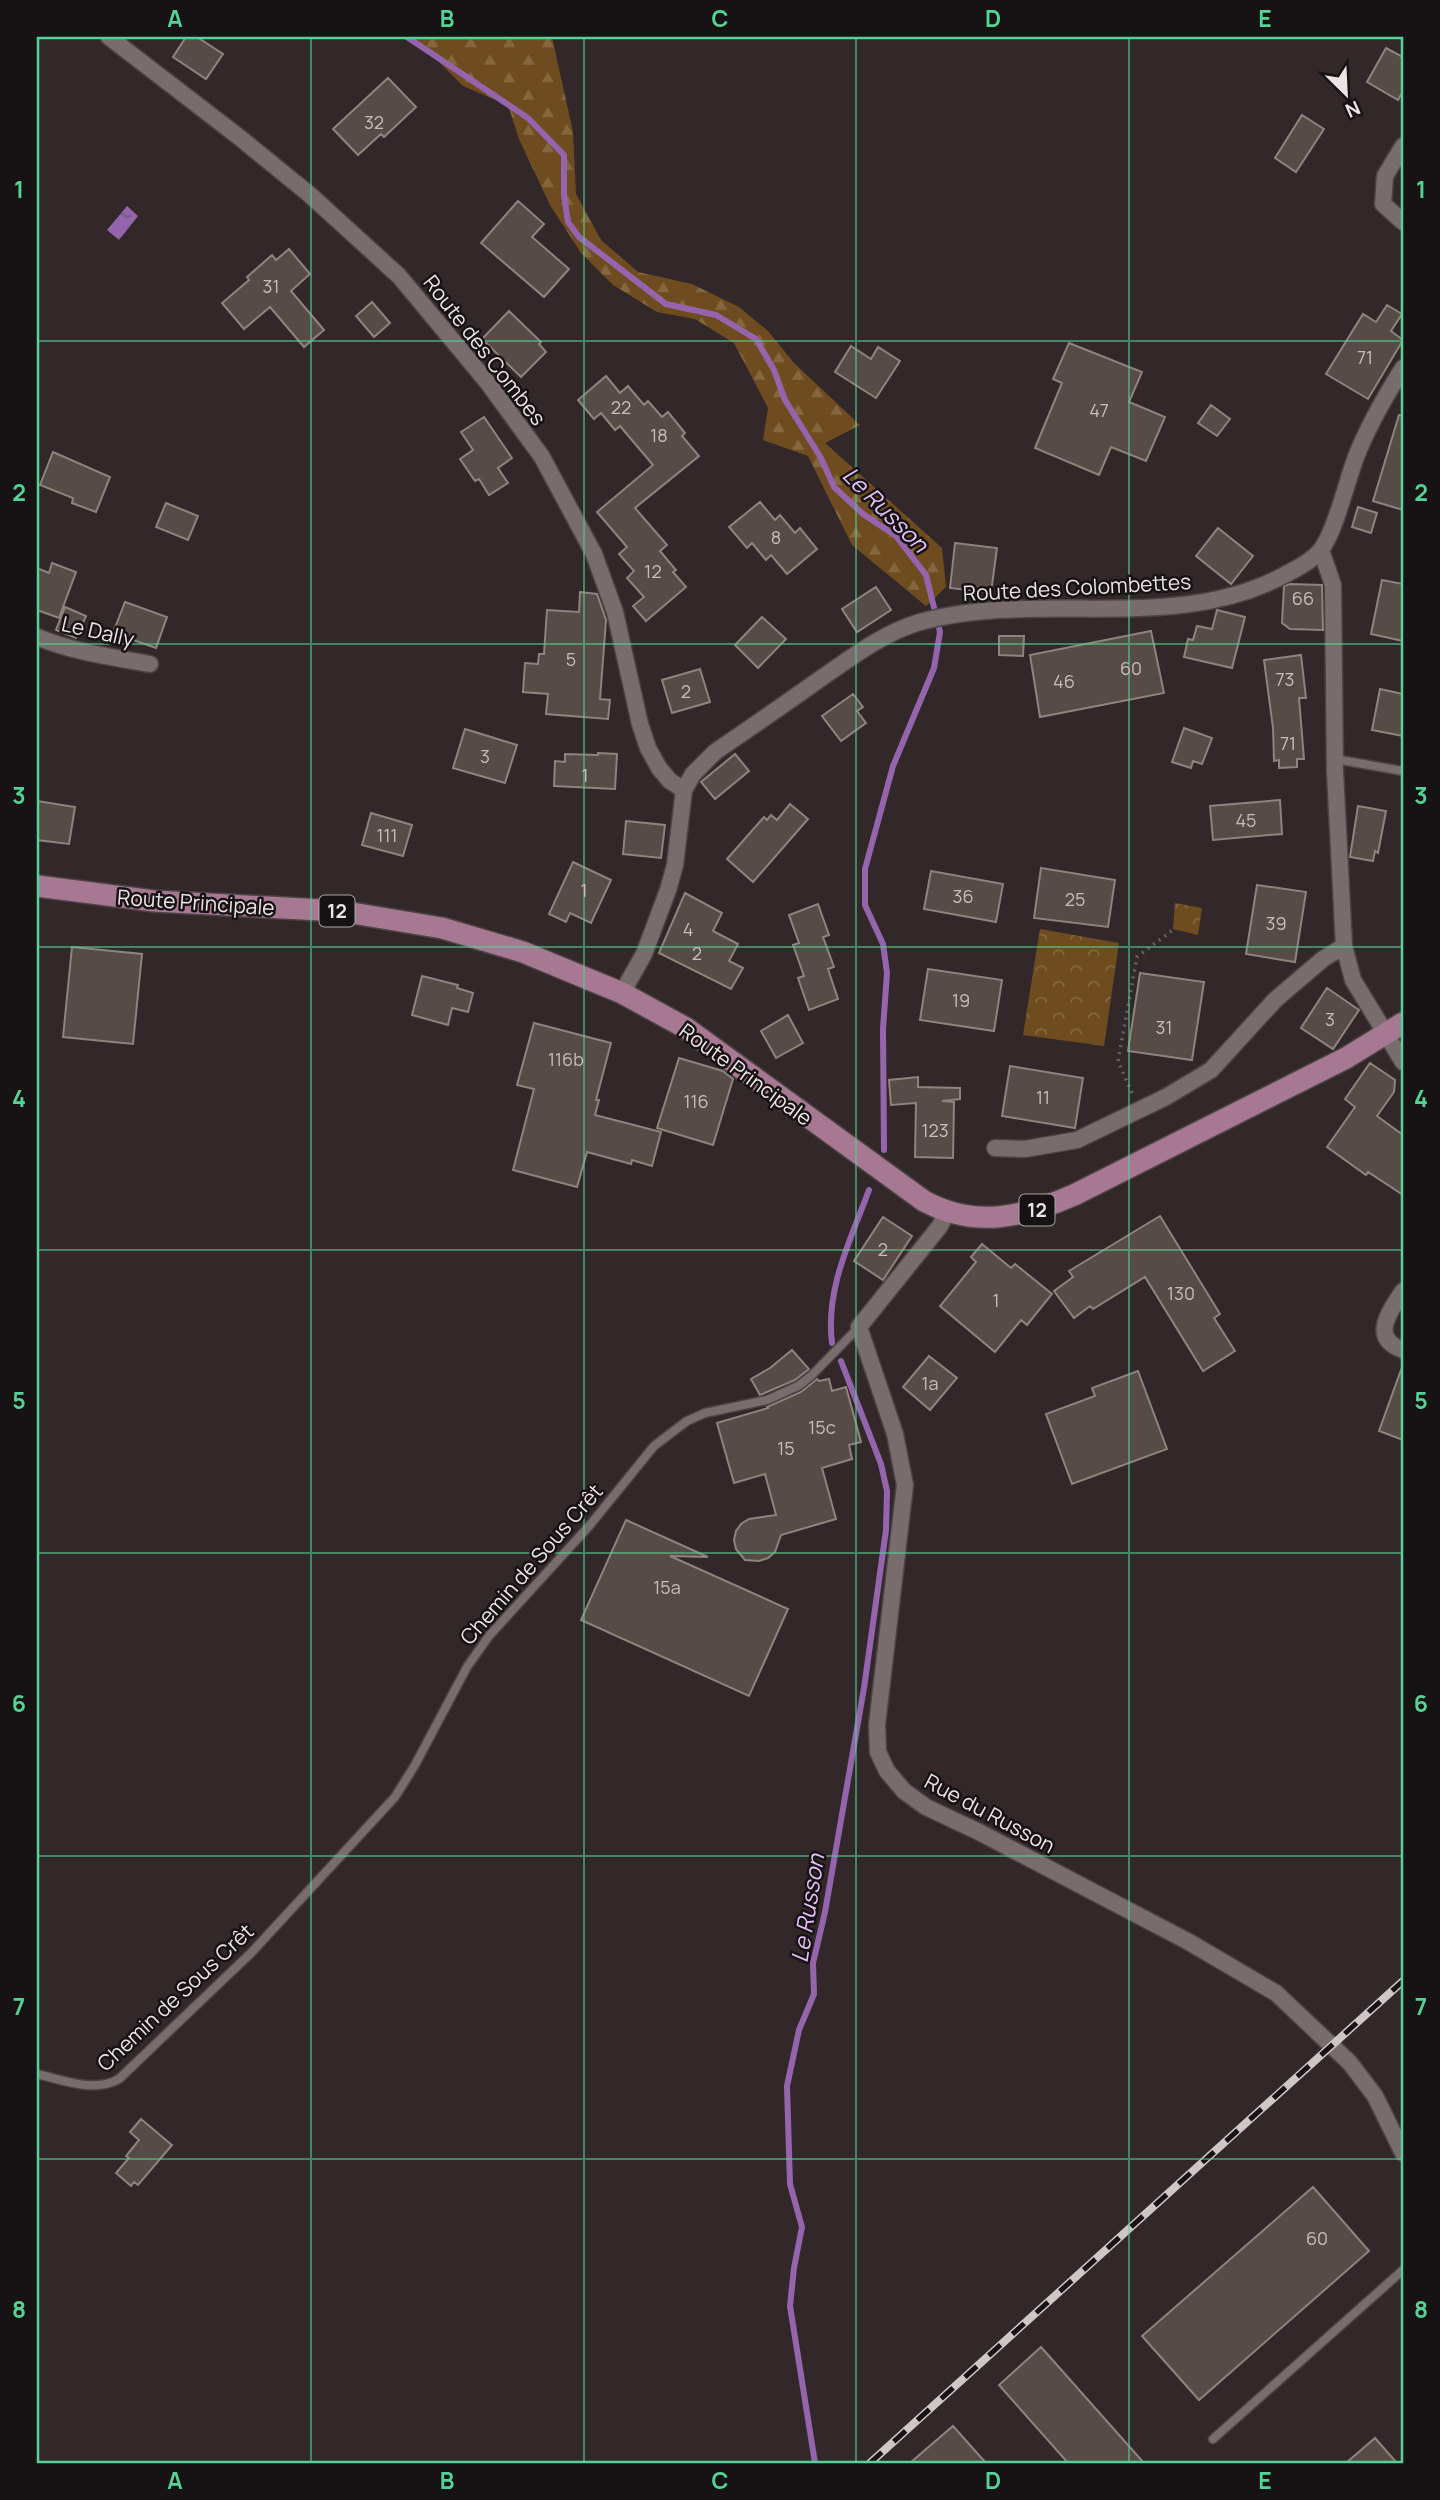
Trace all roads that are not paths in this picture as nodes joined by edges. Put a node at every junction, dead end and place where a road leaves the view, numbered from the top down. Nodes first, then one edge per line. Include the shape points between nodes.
1 (109, 37) edge
2 (1403, 146) edge
3 (1403, 222) edge
4 (1403, 368) edge
5 (1321, 550) junction
6 (37, 637) edge
7 (150, 664) dead end
8 (1335, 759) junction
9 (1403, 771) edge
10 (684, 790) junction
11 (37, 886) edge
12 (1344, 946) junction
13 (622, 993) junction
14 (1395, 1029) edge
15 (1403, 1062) edge
16 (995, 1148) dead end
17 (947, 1212) junction
18 (1403, 1291) edge
19 (859, 1327) junction
20 (1403, 1350) edge
21 (37, 2074) edge
22 (1403, 2152) edge
23 (1403, 2270) edge
24 (1213, 2439) dead end

1 - 10 street, Route des Combes via 299,186 399,276 488,383 542,457 594,554 615,612 648,747 665,775
2 - 3 street via 1385,176 1383,204
4 - 5 street, Route des Colombettes via 1357,454
5 - 8 street via 1334,585
5 - 10 street, Route des Colombettes via 1271,583 1193,604 1004,609 950,615 900,629 715,752
6 - 7 street, Le Dally via 84,652
8 - 9 lane
8 - 12 street
10 - 13 street, Route des Colombettes via 668,890 644,954
11 - 13 main road, Route Principale / 12 via 154,901 340,911 442,928 523,952
12 - 14 street via 1353,980
12 - 16 street via 1275,1000 1212,1070 1077,1140 1025,1149
13 - 17 main road, Route Principale / 12 via 686,1028 896,1183
14 - 15 street
14 - 17 main road, Route Principale / 12 via 1346,1058 1039,1210 995,1218
17 - 19 street
18 - 20 street via 1384,1327 1387,1339
19 - 21 lane, Chemin de Sous Crêt via 798,1385 767,1400 705,1413 654,1446 489,1636 467,1667 396,1797 251,1953 119,2079 107,2086 94,2086
19 - 22 street, Rue du Russon via 895,1434 905,1485 877,1725 878,1752 887,1771 926,1807 1189,1942 1276,1993 1350,2063 1375,2096
23 - 24 lane

